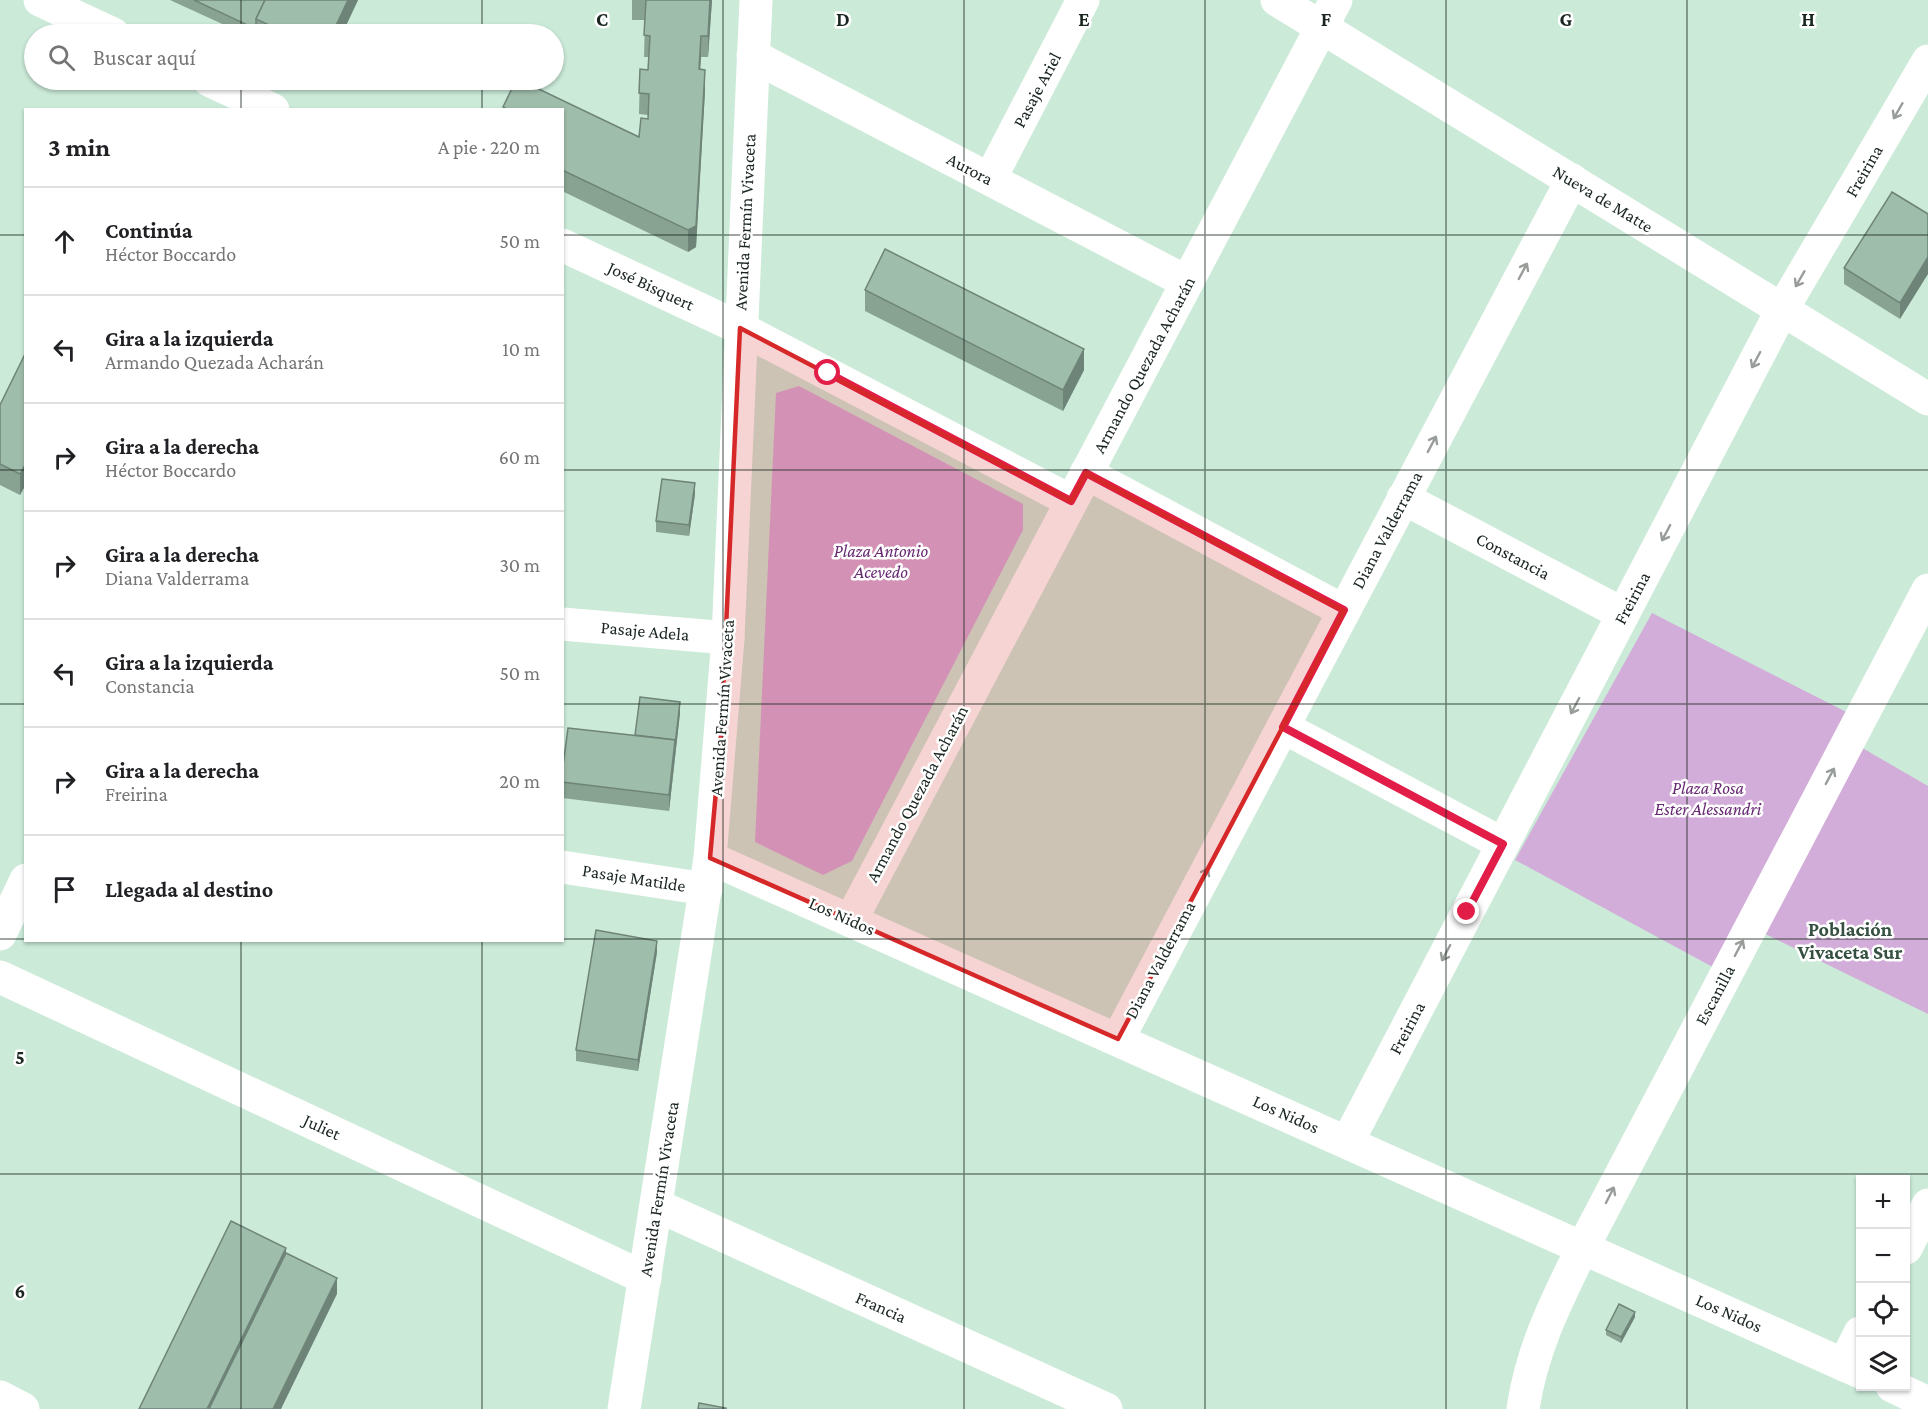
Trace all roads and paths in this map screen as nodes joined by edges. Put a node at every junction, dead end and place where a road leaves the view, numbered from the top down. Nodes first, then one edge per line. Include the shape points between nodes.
1 (40, 0) edge
2 (756, 0) edge
3 (1083, 0) edge
4 (1277, 0) edge
5 (1329, 14) edge
6 (92, 24) edge
7 (753, 56) junction
8 (1928, 60) edge
9 (230, 90) edge
10 (269, 108) edge
11 (990, 179) junction
12 (1572, 180) junction
13 (564, 246) edge
14 (1187, 282) junction
15 (1783, 308) junction
16 (740, 328) junction
17 (1928, 399) edge
18 (1079, 487) junction
19 (1403, 498) junction
20 (1928, 590) edge
21 (1344, 610) junction
22 (1623, 614) junction
23 (564, 624) edge
24 (728, 638) junction
25 (1283, 727) junction
26 (1503, 844) junction
27 (564, 867) edge
28 (708, 873) junction
29 (24, 884) edge
30 (850, 920) junction
31 (0, 934) edge
32 (0, 977) edge
33 (1118, 1039) junction
34 (1347, 1142) junction
35 (656, 1205) junction
36 (1928, 1205) edge
37 (1910, 1239) edge
38 (1582, 1247) junction
39 (645, 1278) junction
40 (1859, 1337) edge
41 (1852, 1369) edge
42 (1903, 1391) edge
43 (0, 1397) edge
44 (1928, 1403) edge
45 (23, 1409) edge
46 (624, 1409) edge
47 (1106, 1409) edge
48 (1523, 1409) edge

1 - 6 street
2 - 7 street, Avenida Fermín Vivaceta
3 - 11 street, Pasaje Ariel
4 - 5 street, Nueva de Matte
5 - 12 street, Nueva de Matte
5 - 14 street, Armando Quezada Acharán
7 - 11 street, Aurora
7 - 16 street, Avenida Fermín Vivaceta
8 -> 15 street, Freirina
9 - 10 street
11 - 14 street, Aurora
12 - 15 street, Nueva de Matte
19 -> 12 street, Diana Valderrama
13 - 16 street, José Bisquert
14 - 18 street, Armando Quezada Acharán
15 - 17 street, Nueva de Matte
15 -> 22 street, Freirina
16 - 18 street, José Bisquert
16 - 24 street, Avenida Fermín Vivaceta
18 - 21 street, José Bisquert
18 - 30 street, Armando Quezada Acharán
19 - 21 street, Diana Valderrama
19 - 22 street, Constancia
38 -> 20 street, Escanilla
21 - 25 street, Diana Valderrama
22 -> 26 street, Freirina
23 - 24 street, Pasaje Adela
24 - 28 street, Avenida Fermín Vivaceta
25 - 26 street
33 -> 25 street, Diana Valderrama
26 -> 34 street, Freirina
27 - 28 street, Pasaje Matilde
28 - 30 street, Los Nidos
28 - 35 street, Avenida Fermín Vivaceta
29 - 31 street
30 - 33 street, Los Nidos
32 - 39 street, Juliet
33 - 34 street, Los Nidos
34 - 38 street, Los Nidos
35 - 39 street, Avenida Fermín Vivaceta
35 - 47 street, Francia
36 - 37 street
38 - 41 street, Los Nidos
38 - 48 street, Escanilla via 1540,1336
39 - 46 street, Avenida Fermín Vivaceta
40 - 41 street
42 - 44 street
43 - 45 street

